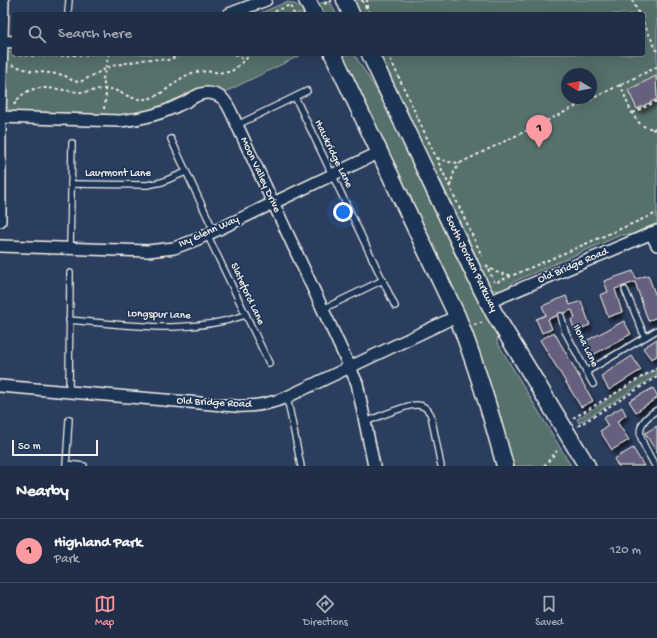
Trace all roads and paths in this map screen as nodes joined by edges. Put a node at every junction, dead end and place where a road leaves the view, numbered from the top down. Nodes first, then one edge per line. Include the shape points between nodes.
1 (3, 0) edge
2 (68, 0) edge
3 (266, 0) edge
4 (307, 0) edge
5 (345, 0) edge
6 (362, 0) edge
7 (367, 0) edge
8 (632, 0) edge
9 (367, 9) junction
10 (68, 12) dead end
11 (233, 12) edge
12 (274, 12) edge
13 (293, 12) edge
14 (313, 12) edge
15 (350, 12) edge
16 (368, 12) edge
17 (638, 12) edge
18 (645, 26) edge
19 (1, 41) edge
20 (12, 42) edge
21 (657, 51) edge
22 (12, 56) edge
23 (109, 56) edge
24 (178, 56) edge
25 (238, 56) edge
26 (334, 56) edge
27 (371, 56) edge
28 (389, 56) edge
29 (2, 57) junction
30 (248, 57) dead end
31 (244, 60) junction
32 (12, 65) dead end
33 (657, 67) edge
34 (106, 68) junction
35 (620, 84) junction
36 (105, 89) junction
37 (307, 91) dead end
38 (295, 97) junction
39 (657, 101) edge
40 (14, 105) dead end
41 (104, 109) dead end
42 (633, 113) junction
43 (0, 118) edge
44 (237, 125) junction
45 (657, 128) edge
46 (651, 129) junction
47 (657, 131) edge
48 (171, 139) dead end
49 (72, 143) dead end
50 (380, 152) junction
51 (436, 158) junction
52 (460, 162) junction
53 (186, 172) junction
54 (332, 175) junction
55 (71, 184) junction
56 (450, 186) junction
57 (273, 203) junction
58 (657, 213) edge
59 (0, 221) edge
60 (211, 232) junction
61 (654, 232) edge
62 (657, 245) edge
63 (0, 246) edge
64 (70, 249) junction
65 (483, 258) dead end
66 (70, 273) dead end
67 (516, 275) junction
68 (382, 280) junction
69 (625, 290) dead end
70 (488, 302) junction
71 (395, 306) dead end
72 (323, 309) junction
73 (246, 315) junction
74 (561, 316) dead end
75 (69, 320) junction
76 (488, 321) dead end
77 (462, 322) junction
78 (657, 330) edge
79 (645, 337) junction
80 (269, 363) dead end
81 (351, 367) junction
82 (657, 368) edge
83 (586, 372) junction
84 (657, 377) edge
85 (593, 384) dead end
86 (0, 386) edge
87 (69, 392) junction
88 (287, 397) junction
89 (657, 410) edge
90 (574, 418) dead end
91 (69, 419) dead end
92 (365, 422) junction
93 (578, 426) dead end
94 (557, 451) dead end
95 (66, 465) edge
96 (84, 466) edge
97 (301, 466) edge
98 (374, 466) edge
99 (441, 466) edge
100 (505, 466) edge
101 (544, 466) edge
102 (587, 466) edge
103 (655, 466) edge

1 - 19 street
2 - 10 lane
3 - 11 street
4 - 14 street
5 - 15 street
6 - 9 path
7 - 9 path
8 - 17 path
9 - 16 path
12 - 13 path via 290,5
18 - 21 path
19 - 20 street
19 - 29 street
22 - 29 path
23 - 34 path
24 - 34 path via 168,60 148,59
25 - 31 path
26 - 50 street
27 - 70 street, South Jordan Parkway
28 - 51 path
29 - 43 street
30 - 31 path
31 - 36 path via 228,72 190,73 148,99 131,98
32 - 34 path via 31,71 58,74 76,82 84,81
33 - 35 path
34 - 36 path
35 - 42 path
35 - 52 path
36 - 40 path via 81,92 38,88 24,94
36 - 41 path
37 - 38 lane
38 - 44 lane
38 - 54 lane, Hawkridge Lane
39 - 42 path
42 - 46 path via 637,121
43 - 44 street, Moon Valley Drive via 134,120 159,114 201,94 210,93 226,102
43 - 59 street
44 - 57 street, Moon Valley Drive
45 - 46 path
46 - 47 path
48 - 53 lane, Slateford Lane
49 - 55 lane, Laurmont Lane
50 - 54 street, Ivy Glenn Way
50 - 77 street
51 - 52 path
51 - 56 path
52 - 56 path
53 - 55 lane, Laurmont Lane via 147,185
53 - 60 lane, Slateford Lane
54 - 57 street, Ivy Glenn Way
54 - 68 lane, Hawkridge Lane
55 - 64 lane, Laurmont Lane
56 - 65 path
57 - 60 street, Ivy Glenn Way
57 - 72 street, Moon Valley Drive
58 - 67 path
60 - 64 street, Ivy Glenn Way via 186,244 161,250
60 - 73 lane, Slateford Lane
61 - 62 street
61 - 70 street, Old Bridge Road
63 - 64 street, Ivy Glenn Way
66 - 75 lane
67 - 67 path via 498,273 486,265 495,283
68 - 71 lane, Hawkridge Lane
68 - 72 lane
69 - 79 lane
70 - 102 street, South Jordan Parkway
72 - 81 street, Moon Valley Drive
73 - 75 lane, Longspur Lane via 222,322 177,328
73 - 80 lane, Slateford Lane
74 - 83 lane, Ilona Lane via 565,331
75 - 87 lane
76 - 77 path
77 - 81 street, Old Bridge Road
77 - 100 street
78 - 79 lane
79 - 83 lane
81 - 88 street, Old Bridge Road
81 - 92 street, Moon Valley Drive via 357,382
82 - 90 path
83 - 85 lane, Ilona Lane
84 - 93 path
86 - 87 street, Old Bridge Road
87 - 88 street, Old Bridge Road via 235,406 265,404
88 - 97 lane
89 - 103 lane via 644,421 640,430 641,438
91 - 95 lane
92 - 98 street, Moon Valley Drive
92 - 99 lane via 411,405 422,406 431,415
94 - 101 path
95 - 96 lane

